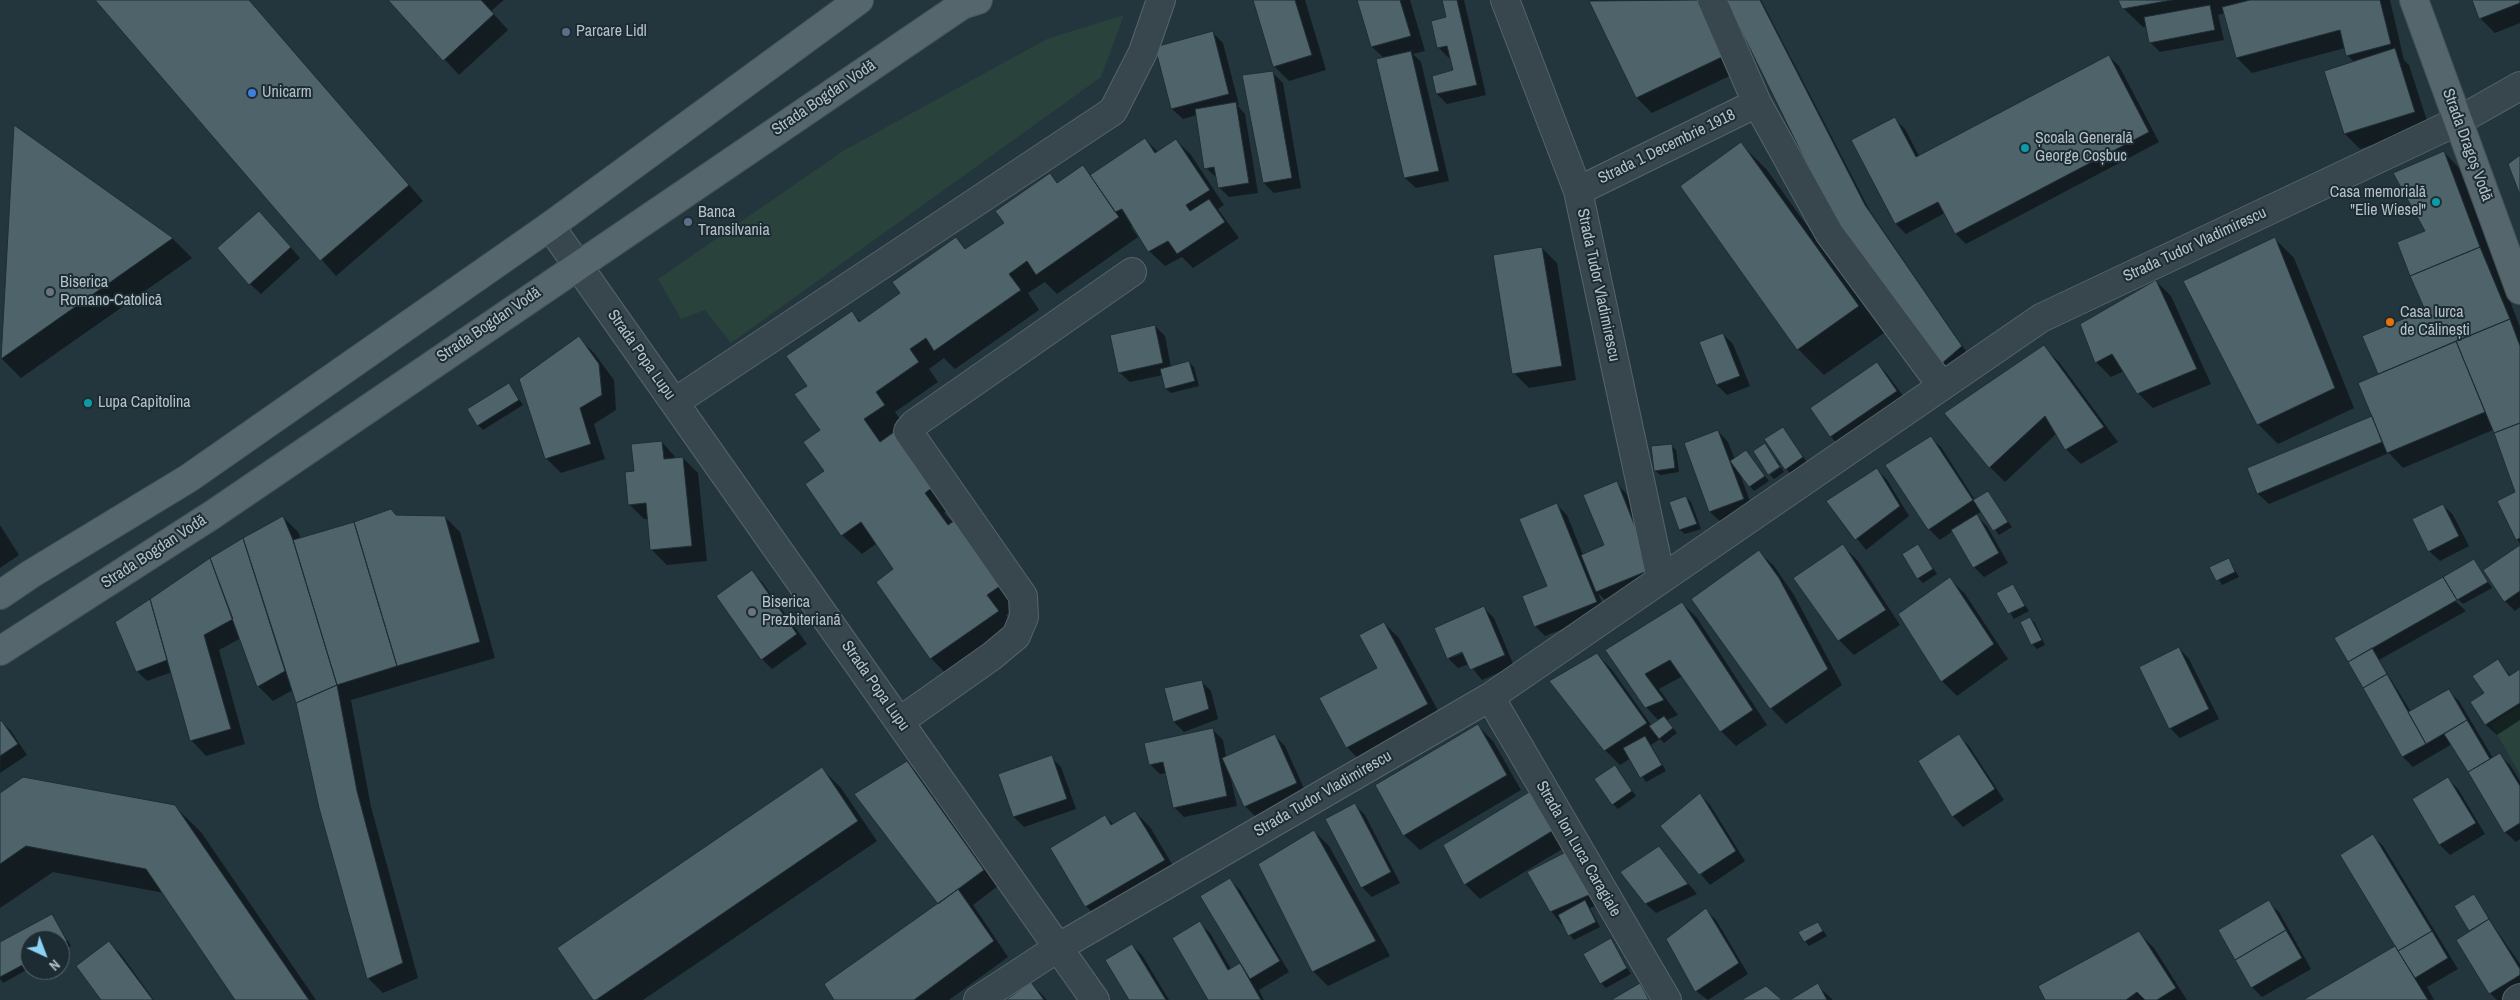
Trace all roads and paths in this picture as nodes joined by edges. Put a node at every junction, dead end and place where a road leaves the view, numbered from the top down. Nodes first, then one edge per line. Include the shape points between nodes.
1 (859, 0) edge
2 (1161, 0) edge
3 (1505, 0) edge
4 (1712, 0) edge
5 (2414, 0) edge
6 (966, 2) edge
7 (2520, 86) edge
8 (1757, 103) junction
9 (2458, 121) junction
10 (1578, 191) junction
11 (550, 226) junction
12 (577, 265) junction
13 (1132, 272) dead end
14 (2520, 290) edge
15 (1942, 386) junction
16 (675, 402) junction
17 (1661, 579) junction
18 (0, 595) edge
19 (0, 651) edge
20 (1490, 697) junction
21 (900, 721) junction
22 (1059, 947) junction
23 (978, 1000) edge
24 (1095, 1000) edge
25 (1667, 1000) edge

1 - 11 main road
2 - 16 street via 1144,52 1113,111
3 - 10 street, Strada Tudor Vladimirescu
4 - 8 street
5 - 9 main road, Strada Dragoș Vodă
6 - 12 main road, Strada Bogdan Vodă
7 - 9 street, Strada Tudor Vladimirescu
8 - 10 street, Strada 1 Decembrie 1918
8 - 15 street via 1829,233
9 - 14 main road, Strada Dragoș Vodă
9 - 15 street, Strada Tudor Vladimirescu via 2041,318
10 - 17 street, Strada Tudor Vladimirescu
11 - 12 street, Strada Popa Lupu
11 - 18 main road via 189,478
12 - 16 street, Strada Popa Lupu
12 - 19 main road, Strada Bogdan Vodă via 212,515
13 - 21 street via 908,431 1023,596 1024,617 1016,636
15 - 17 street, Strada Tudor Vladimirescu
16 - 21 street, Strada Popa Lupu
17 - 20 street, Strada Tudor Vladimirescu
20 - 22 street, Strada Tudor Vladimirescu
20 - 25 street, Strada Ion Luca Caragiale
21 - 22 street, Strada Popa Lupu
22 - 23 street, Strada Tudor Vladimirescu
22 - 24 street, Strada Popa Lupu

